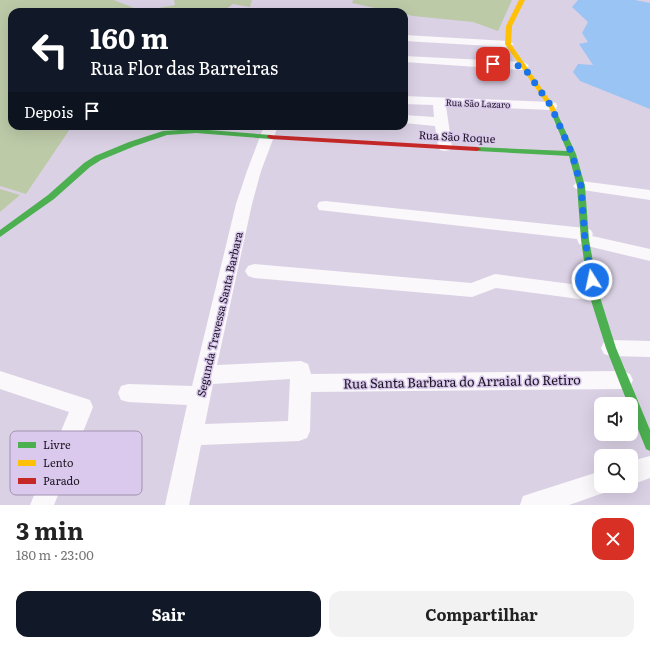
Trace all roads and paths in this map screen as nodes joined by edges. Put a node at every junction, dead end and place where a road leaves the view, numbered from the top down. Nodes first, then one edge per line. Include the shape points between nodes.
1 (522, 0) edge
2 (408, 38) edge
3 (508, 44) junction
4 (408, 59) edge
5 (523, 66) junction
6 (408, 100) edge
7 (439, 102) junction
8 (551, 106) junction
9 (408, 119) edge
10 (441, 122) junction
11 (269, 131) edge
12 (446, 147) junction
13 (572, 154) junction
14 (581, 186) junction
15 (650, 195) edge
16 (325, 206) dead end
17 (0, 234) edge
18 (585, 237) junction
19 (650, 255) edge
20 (254, 271) dead end
21 (594, 294) junction
22 (611, 348) junction
23 (650, 349) edge
24 (205, 375) junction
25 (301, 377) junction
26 (0, 380) edge
27 (623, 380) junction
28 (128, 393) dead end
29 (200, 396) junction
30 (72, 431) edge
31 (192, 435) junction
32 (650, 445) edge
33 (650, 467) edge
34 (638, 471) edge
35 (594, 485) edge
36 (46, 495) edge
37 (42, 505) edge
38 (177, 505) edge
39 (532, 505) edge

1 - 3 street via 505,36
2 - 3 street
3 - 5 street
4 - 5 street
5 - 8 street
6 - 7 street, Rua São Lazaro
7 - 8 street, Rua São Lazaro
7 - 10 street
8 - 13 street
9 - 10 street
10 - 12 street
11 - 12 street, Rua São Roque via 355,144
11 - 17 street, Rua São Roque via 166,133 132,144 87,165 51,197
11 - 24 street, Segunda Travessa Santa Barbara via 244,204
12 - 13 street, Rua São Roque
13 - 14 street
14 - 15 street
14 - 18 street
16 - 18 street
18 - 19 street
18 - 21 street
20 - 21 street via 472,290 495,281
21 - 22 street
22 - 23 street
22 - 27 street
24 - 25 street, Rua Santa Barbara do Arraial do Retiro
24 - 29 street, Segunda Travessa Santa Barbara
25 - 27 street, Rua Santa Barbara do Arraial do Retiro
25 - 31 street via 299,431
26 - 30 street via 82,407
27 - 32 street
28 - 29 street
29 - 31 street, Segunda Travessa Santa Barbara
31 - 38 street, Segunda Travessa Santa Barbara
33 - 34 street
35 - 39 street
36 - 37 street

